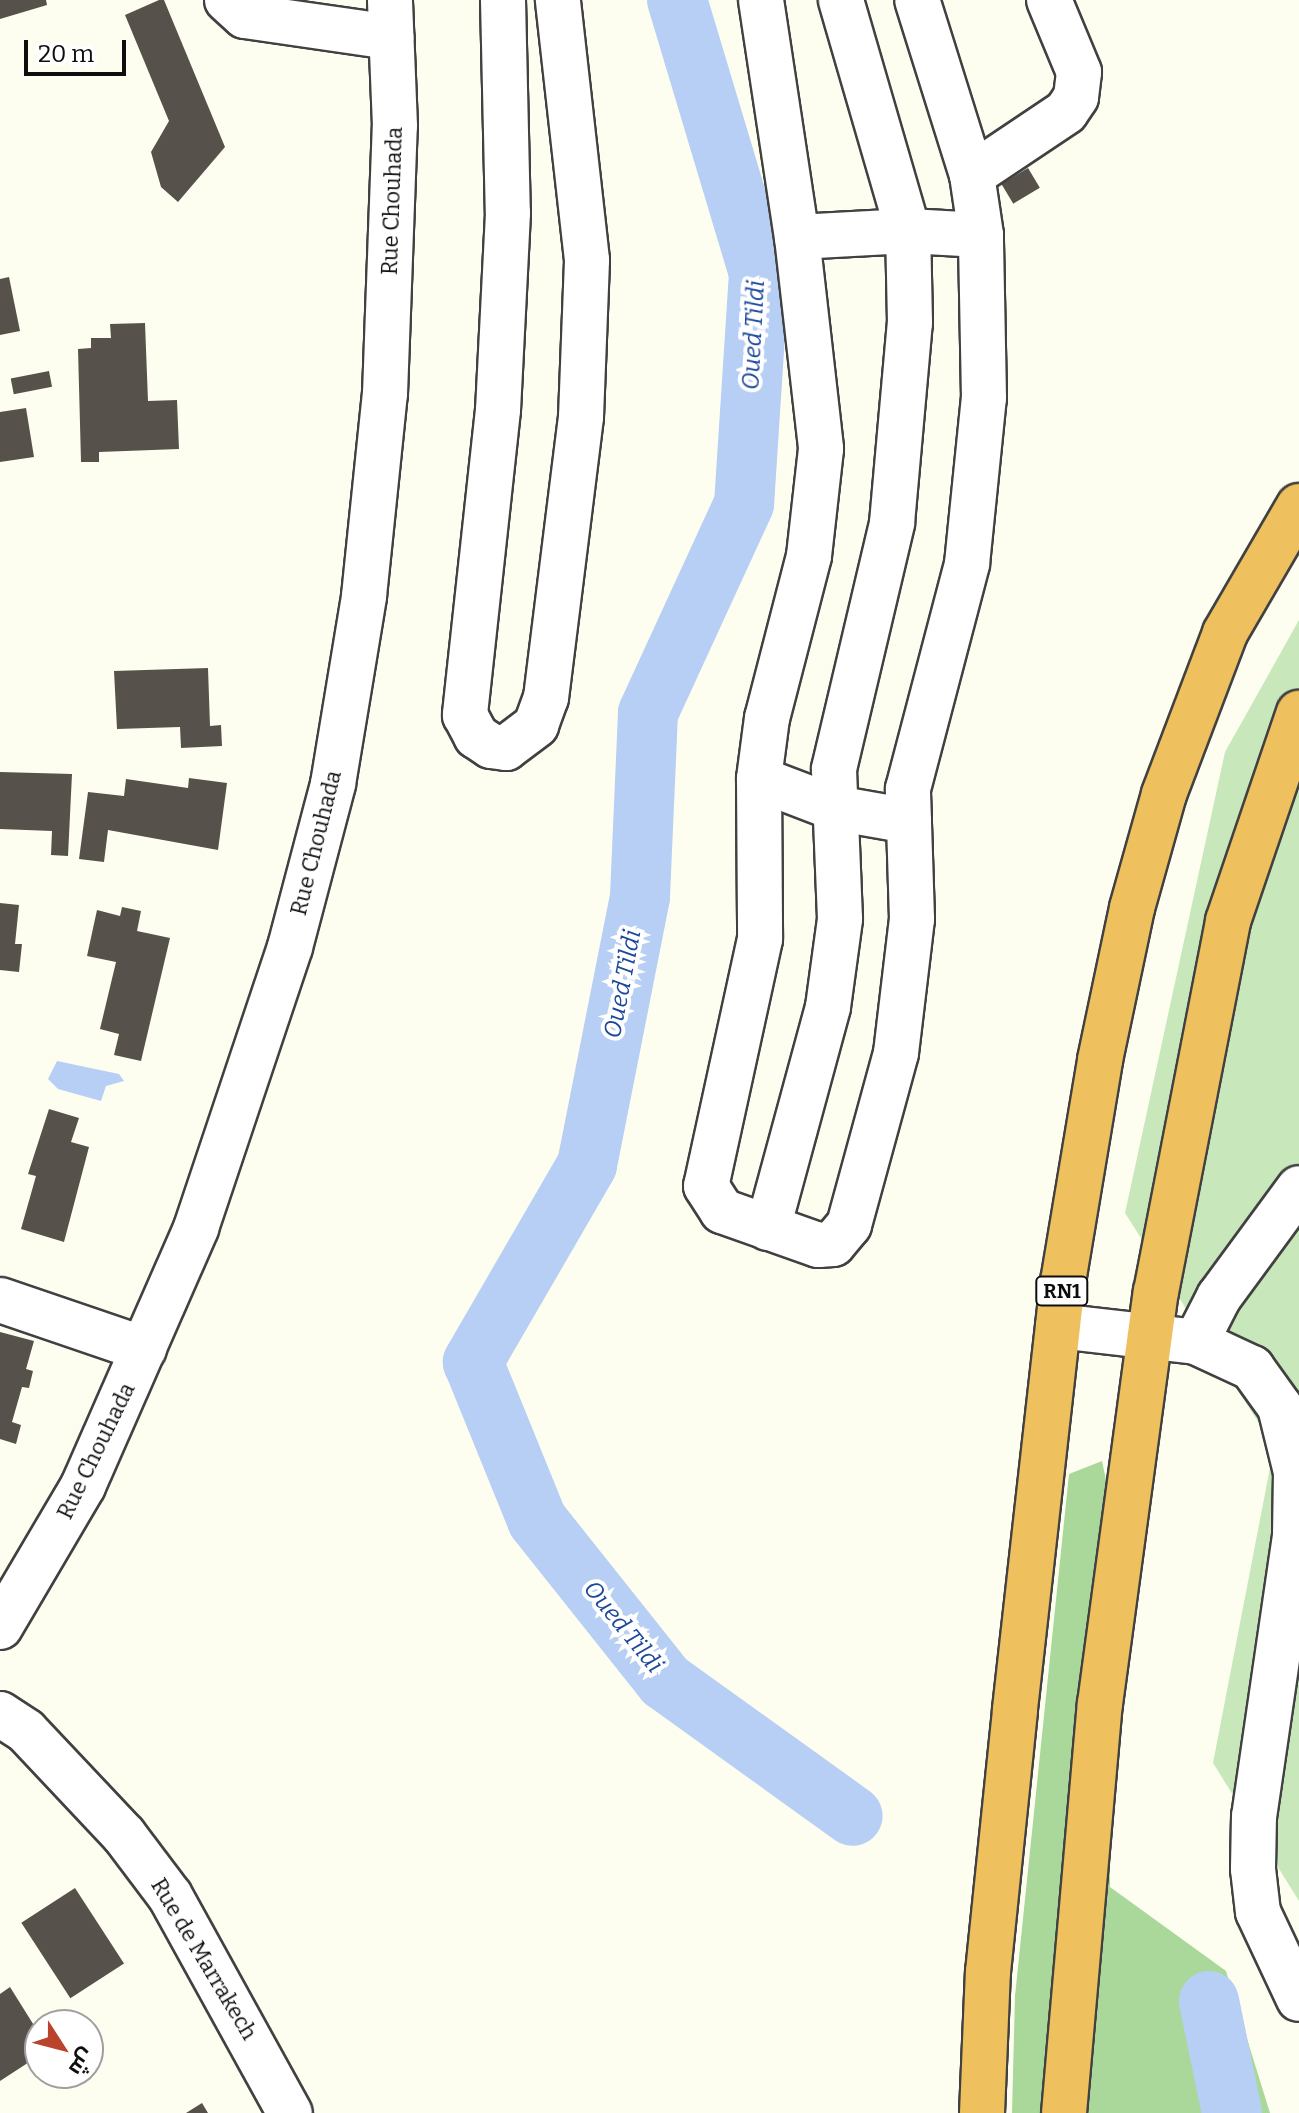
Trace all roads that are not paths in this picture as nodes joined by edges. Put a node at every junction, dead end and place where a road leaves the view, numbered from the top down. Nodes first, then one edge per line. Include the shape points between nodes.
1 (227, 0) edge
2 (503, 0) edge
3 (558, 0) edge
4 (761, 0) edge
5 (841, 0) edge
6 (917, 0) edge
7 (1049, 0) edge
8 (390, 19) edge
9 (972, 175) junction
10 (908, 231) junction
11 (981, 235) junction
12 (797, 237) junction
13 (1299, 506) edge
14 (1299, 713) edge
15 (759, 779) junction
16 (835, 808) junction
17 (909, 821) junction
18 (1299, 1188) edge
19 (768, 1228) junction
20 (0, 1300) edge
21 (1058, 1326) junction
22 (1150, 1335) junction
23 (1196, 1342) junction
24 (144, 1349) junction
25 (0, 1627) edge
26 (0, 1714) edge
27 (1299, 1999) edge
28 (290, 2113) edge
29 (982, 2113) edge
30 (1064, 2113) edge

1 - 8 street via 245,16
2 - 3 street via 508,213 498,410 465,715 476,736 506,748 536,725 546,698 581,417 587,260
4 - 12 street
5 - 10 street
6 - 9 street
7 - 9 street via 1079,72 1076,97 1066,112
8 - 24 street, Rue Chouhada via 395,126 385,394 364,596 333,784 239,1105 196,1228
9 - 11 street
10 - 11 street
10 - 12 street
10 - 16 street via 910,323 892,523 834,769
11 - 17 street via 984,398 967,564 908,789
12 - 15 street via 821,449 819,478 809,556 767,718
13 - 21 highway, RN1 via 1225,633 1164,794 1100,1060
14 - 22 highway via 1228,921
15 - 16 street
15 - 19 street via 760,939 706,1186 722,1211
16 - 17 street
16 - 19 street via 840,919 828,1007
17 - 19 street via 912,919 903,1017 849,1225 833,1244 818,1245
18 - 23 street via 1219,1297
20 - 24 street
21 - 22 street
21 - 29 highway, RN1 via 988,1972
22 - 23 street
22 - 30 highway via 1100,1704
23 - 27 street via 1252,1368 1280,1407 1296,1472 1295,1536 1254,1816 1253,1869 1258,1912
24 - 25 street, Rue Chouhada via 83,1486
26 - 28 street, Rue de Marrakech via 26,1731 113,1824 170,1896

